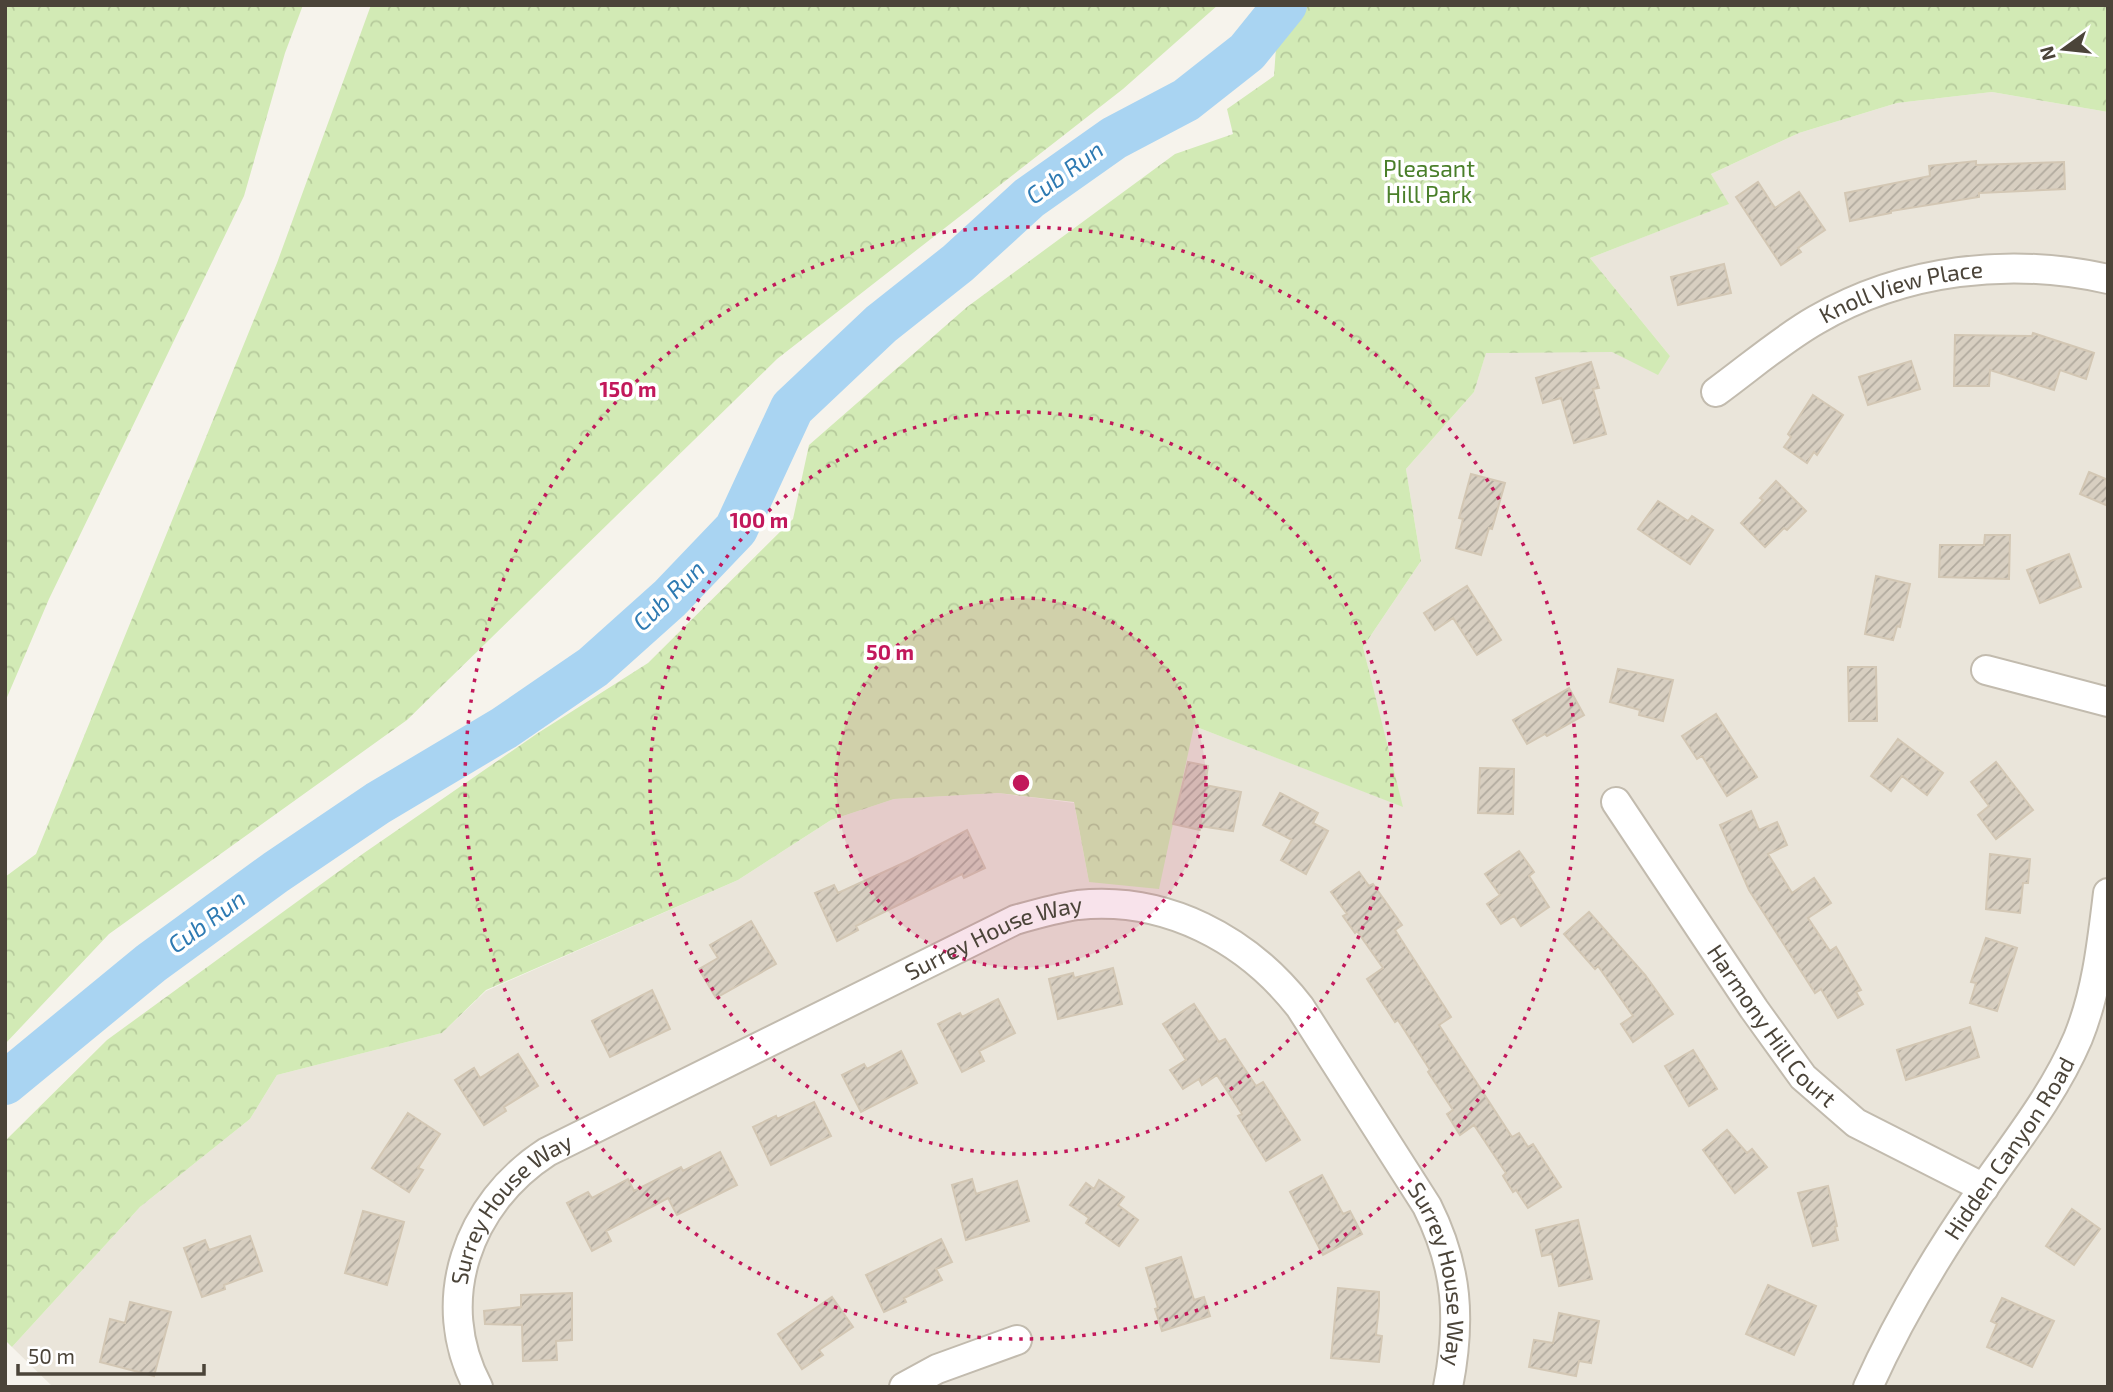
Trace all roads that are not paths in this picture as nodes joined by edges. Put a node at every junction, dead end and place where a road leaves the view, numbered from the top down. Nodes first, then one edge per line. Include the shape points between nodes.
1 (2108, 279) edge
2 (1716, 392) dead end
3 (1986, 670) dead end
4 (2108, 702) edge
5 (1616, 802) dead end
6 (2108, 893) edge
7 (2098, 1013) edge
8 (1984, 1188) junction
9 (1017, 1340) dead end
10 (478, 1387) edge
11 (904, 1387) edge
12 (1448, 1387) edge
13 (1868, 1387) edge

1 - 2 street, Knoll View Place via 2048,269 1982,269 1913,280 1815,320
3 - 4 street
5 - 8 street, Harmony Hill Court via 1803,1077 1856,1123
6 - 7 street, Hidden Canyon Road
7 - 8 street, Hidden Canyon Road via 2079,1036 2030,1125
8 - 13 street, Hidden Canyon Road via 1930,1266
9 - 11 street via 937,1369
10 - 12 street, Surrey House Way via 460,1337 462,1269 482,1216 532,1161 1015,920 1080,905 1115,905 1181,917 1209,929 1254,958 1300,1007 1438,1229 1456,1305

